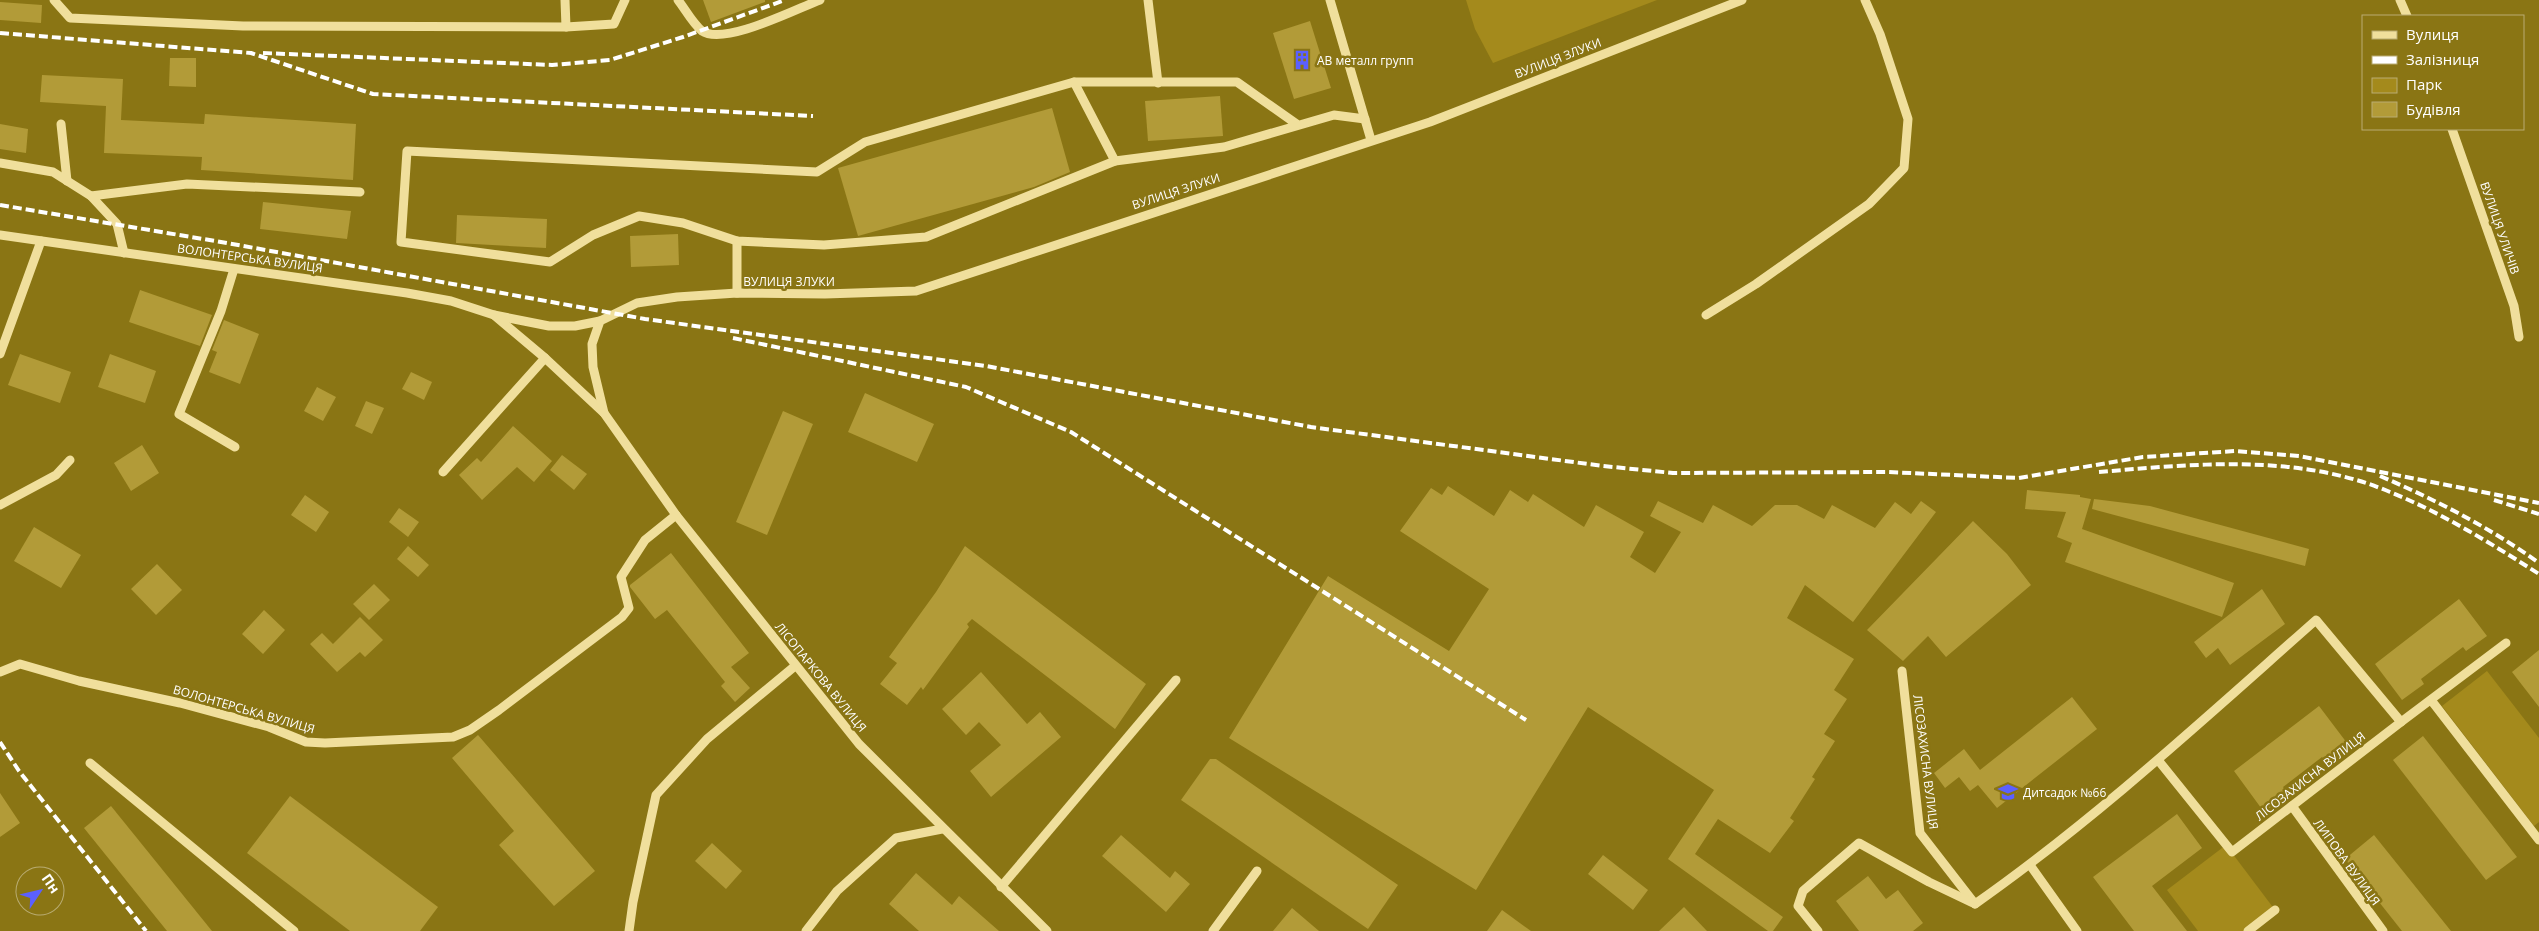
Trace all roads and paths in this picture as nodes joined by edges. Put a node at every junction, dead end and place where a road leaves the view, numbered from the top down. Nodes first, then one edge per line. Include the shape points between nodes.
1 (54, 0) edge
2 (565, 0) edge
3 (625, 0) edge
4 (678, 0) edge
5 (820, 0) edge
6 (1148, 0) edge
7 (1330, 0) edge
8 (1742, 0) edge
9 (1865, 0) edge
10 (2400, 0) edge
11 (2407, 15) edge
12 (566, 27) junction
13 (1074, 82) junction
14 (1158, 83) junction
15 (1365, 119) junction
16 (61, 124) dead end
17 (1298, 125) junction
18 (2452, 130) edge
19 (1371, 140) junction
20 (1115, 161) junction
21 (0, 163) edge
22 (67, 181) junction
23 (360, 192) dead end
24 (91, 196) junction
25 (0, 234) edge
26 (41, 241) junction
27 (737, 241) junction
28 (124, 253) junction
29 (234, 269) junction
30 (737, 293) junction
31 (494, 315) junction
32 (1706, 315) dead end
33 (600, 321) junction
34 (549, 326) joint
35 (2519, 337) dead end
36 (0, 354) edge
37 (545, 358) junction
38 (604, 413) junction
39 (235, 448) dead end
40 (70, 460) dead end
41 (443, 472) dead end
42 (0, 505) edge
43 (676, 515) junction
44 (2506, 643) dead end
45 (795, 666) junction
46 (1902, 671) dead end
47 (0, 672) edge
48 (1176, 680) dead end
49 (2431, 700) junction
50 (2400, 722) junction
51 (2158, 760) junction
52 (90, 763) dead end
53 (2292, 806) junction
54 (942, 829) junction
55 (2539, 840) edge
56 (2030, 865) junction
57 (1257, 871) dead end
58 (1001, 887) junction
59 (1975, 904) junction
60 (2275, 910) dead end
61 (294, 931) edge
62 (630, 931) edge
63 (806, 931) edge
64 (1046, 931) edge
65 (1213, 931) edge
66 (1818, 931) edge
67 (2077, 931) edge
68 (2248, 931) edge
69 (2382, 931) edge

1 - 12 street via 70,18 243,26
2 - 12 street
3 - 12 street via 614,24
4 - 5 street via 702,31 712,34 734,33
6 - 14 street
7 - 15 street
8 - 19 street, ВУЛИЦЯ ЗЛУКИ via 1430,122
9 - 32 street via 1908,118 1904,168 1869,204
10 - 11 street
13 - 14 street
13 - 20 street
13 - 27 street via 865,142 817,172 407,151 401,242 550,262 593,235 639,216 684,223
14 - 17 street via 1237,82
15 - 17 street via 1334,114
15 - 19 street
16 - 22 street
17 - 20 street via 1224,147
18 - 35 street, ВУЛИЦЯ УЛИЧІВ via 2514,306
19 - 30 street, ВУЛИЦЯ ЗЛУКИ via 916,291
20 - 27 street via 926,237 824,246
21 - 22 street via 53,172
22 - 24 street
23 - 24 street via 187,184
24 - 28 street via 117,224
25 - 26 street, ВОЛОНТЕРСЬКА ВУЛИЦЯ
26 - 28 street, ВОЛОНТЕРСЬКА ВУЛИЦЯ
26 - 36 street
27 - 30 street
28 - 29 street, ВОЛОНТЕРСЬКА ВУЛИЦЯ
29 - 31 street, ВОЛОНТЕРСЬКА ВУЛИЦЯ via 407,293 451,301
29 - 39 street via 221,311 179,414
30 - 33 street, ВУЛИЦЯ ЗЛУКИ via 637,303
31 - 34 street, ВОЛОНТЕРСЬКА ВУЛИЦЯ
31 - 37 street, ВОЛОНТЕРСЬКА ВУЛИЦЯ
33 - 34 street, ВУЛИЦЯ ЗЛУКИ via 575,326
33 - 38 street, ЛІСОПАРКОВА ВУЛИЦЯ via 592,344 593,367
37 - 38 street, ЛІСОПАРКОВА ВУЛИЦЯ
37 - 41 street
38 - 43 street, ЛІСОПАРКОВА ВУЛИЦЯ
40 - 42 street via 56,475
43 - 45 street, ЛІСОПАРКОВА ВУЛИЦЯ
43 - 47 street, ВОЛОНТЕРСЬКА ВУЛИЦЯ via 645,540 621,577 629,608 622,617 500,710 453,737 306,742 269,727 189,705 78,681 20,664
44 - 49 street, ЛІСОЗАХИСНА ВУЛИЦЯ
45 - 54 street, ЛІСОПАРКОВА ВУЛИЦЯ via 860,744
45 - 62 street via 707,739 656,795 632,902
46 - 59 street, ЛІСОЗАХИСНА ВУЛИЦЯ via 1920,833
48 - 58 street
49 - 50 street, ЛІСОЗАХИСНА ВУЛИЦЯ
49 - 55 street
50 - 51 street via 2316,620
50 - 53 street, ЛІСОЗАХИСНА ВУЛИЦЯ
51 - 53 street, ЛІСОЗАХИСНА ВУЛИЦЯ via 2232,852
51 - 56 street
52 - 61 street
53 - 69 street, ЛИПОВА ВУЛИЦЯ
54 - 58 street, ЛІСОПАРКОВА ВУЛИЦЯ
54 - 63 street via 896,838 837,891
56 - 59 street
56 - 67 street
57 - 65 street
58 - 64 street, ЛІСОПАРКОВА ВУЛИЦЯ
59 - 66 street via 1859,843 1803,891 1798,906
60 - 68 street

